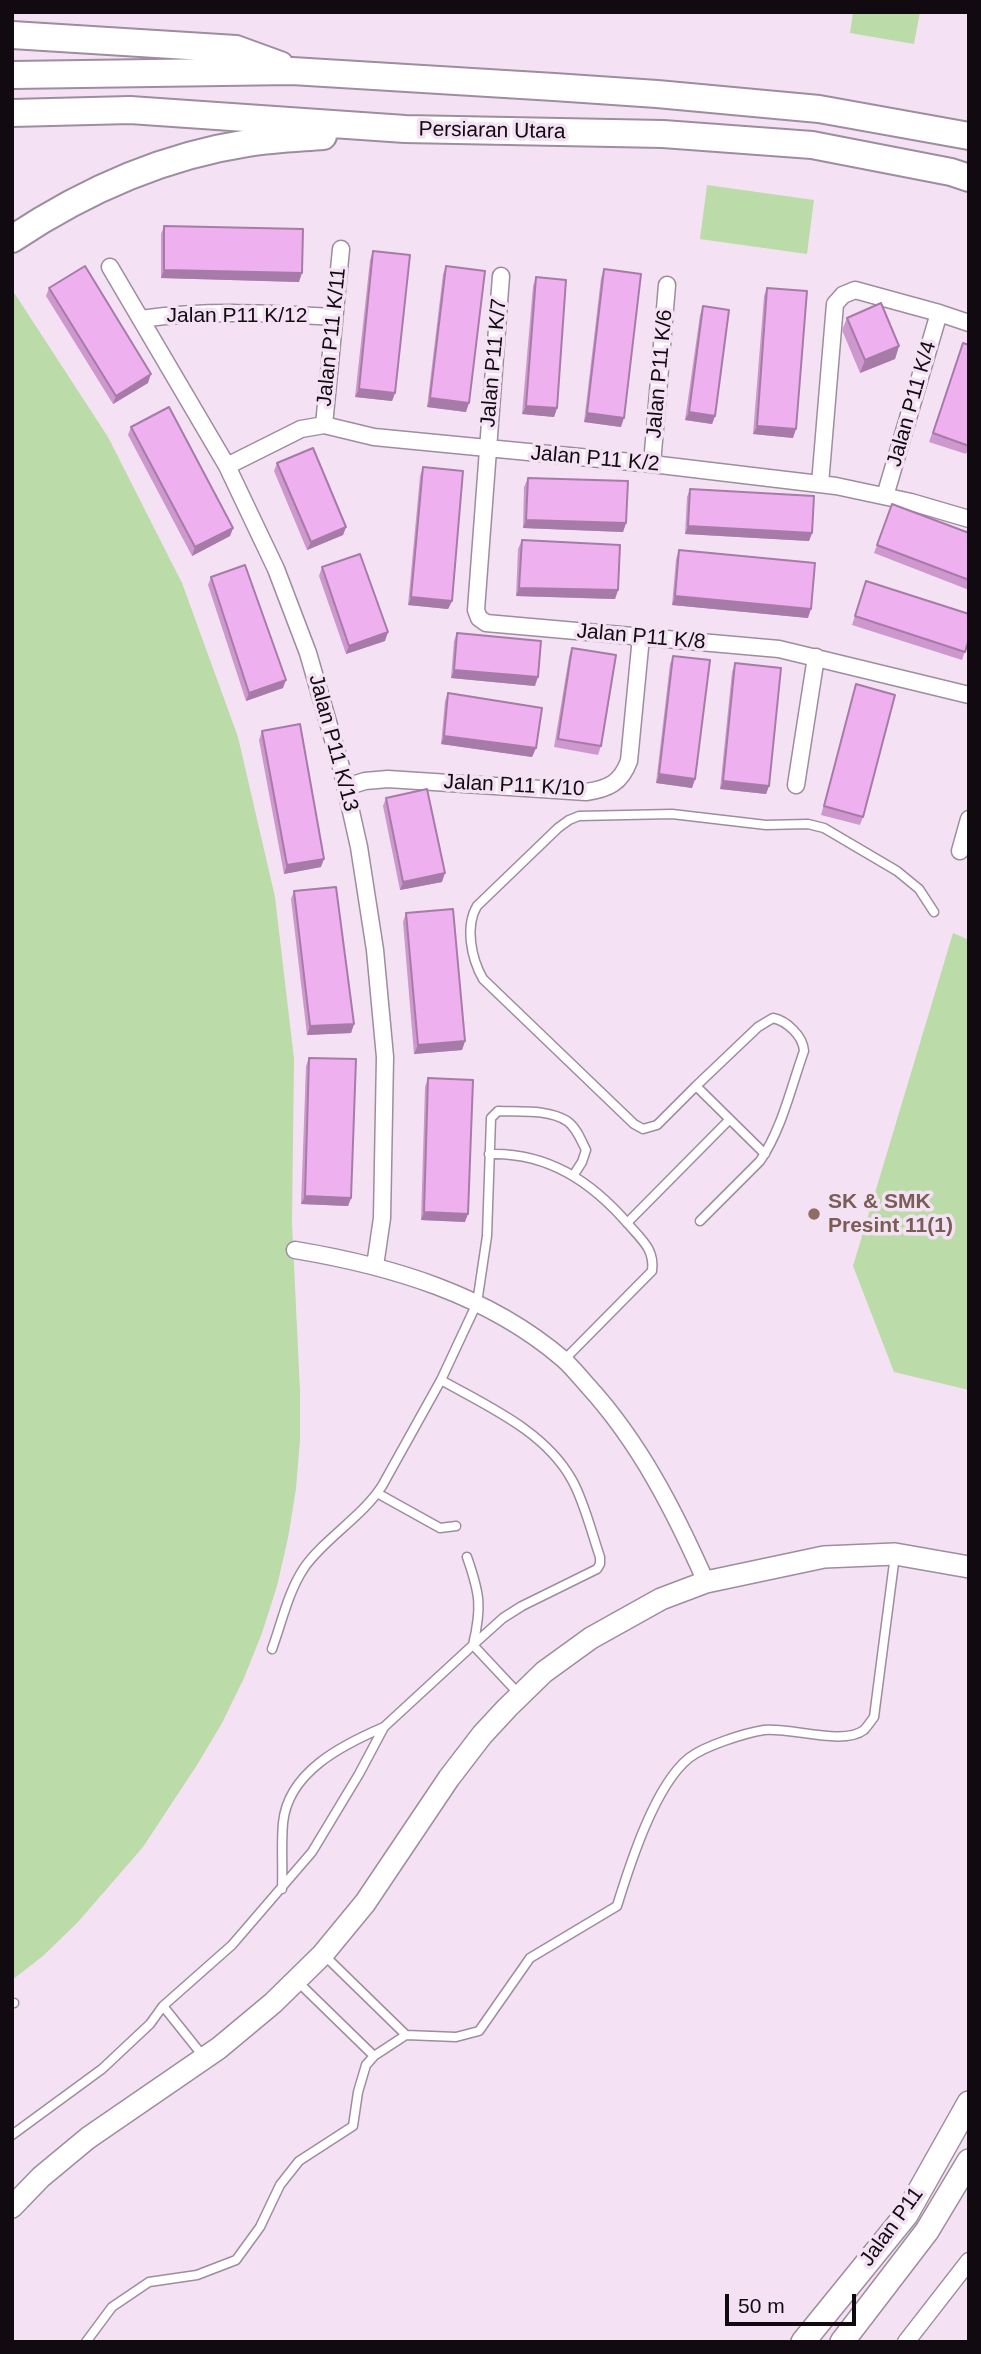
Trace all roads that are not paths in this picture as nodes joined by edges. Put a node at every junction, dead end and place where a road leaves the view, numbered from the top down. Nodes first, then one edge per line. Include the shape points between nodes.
1 (12, 35) edge
2 (292, 71) junction
3 (12, 75) edge
4 (12, 113) edge
5 (405, 129) junction
6 (969, 136) edge
7 (969, 178) edge
8 (12, 239) edge
9 (341, 249) dead end
10 (110, 267) dead end
11 (502, 276) dead end
12 (667, 285) dead end
13 (939, 313) junction
14 (333, 317) junction
15 (141, 319) junction
16 (969, 323) edge
17 (324, 425) junction
18 (487, 450) junction
19 (652, 464) junction
20 (227, 466) junction
21 (820, 484) junction
22 (885, 496) junction
23 (969, 519) edge
24 (641, 637) junction
25 (816, 657) junction
26 (969, 695) edge
27 (796, 785) dead end
28 (346, 787) junction
29 (969, 819) edge
30 (960, 851) dead end
31 (934, 912) dead end
32 (696, 1086) junction
33 (729, 1120) junction
34 (489, 1154) junction
35 (765, 1154) junction
36 (573, 1176) junction
37 (700, 1221) dead end
38 (627, 1223) junction
39 (295, 1250) dead end
40 (375, 1266) junction
41 (477, 1303) junction
42 (564, 1360) junction
43 (441, 1380) junction
44 (377, 1493) junction
45 (456, 1526) dead end
46 (895, 1554) junction
47 (467, 1557) dead end
48 (969, 1567) edge
49 (706, 1581) junction
50 (474, 1645) junction
51 (272, 1648) dead end
52 (520, 1695) junction
53 (384, 1727) junction
54 (282, 1889) junction
55 (323, 1954) junction
56 (296, 1980) junction
57 (163, 2006) junction
58 (406, 2035) junction
59 (374, 2056) junction
60 (204, 2058) junction
61 (969, 2103) edge
62 (12, 2135) edge
63 (969, 2161) edge
64 (12, 2207) edge
65 (969, 2261) edge
66 (807, 2339) edge
67 (86, 2342) edge
68 (842, 2342) edge
69 (906, 2342) edge

1 - 2 main road via 236,49
2 - 3 main road, Persiaran Utara
2 - 6 main road, Persiaran Utara via 820,109
4 - 5 main road, Persiaran Utara via 130,110
5 - 7 main road, Persiaran Utara via 663,134 812,145
5 - 8 main road via 206,151 92,191
9 - 14 street, Jalan P11 K/11
10 - 15 street, Jalan P11 K/13
11 - 18 street, Jalan P11 K/7
12 - 19 street, Jalan P11 K/6
13 - 16 street
13 - 21 street via 855,290 835,304
13 - 22 street, Jalan P11 K/4
14 - 15 street, Jalan P11 K/12 via 258,313
14 - 17 street, Jalan P11 K/11
15 - 20 street, Jalan P11 K/13
17 - 18 street, Jalan P11 K/2 via 374,437
17 - 20 street, Jalan P11 K/2 via 301,429
18 - 19 street, Jalan P11 K/2
18 - 24 street, Jalan P11 K/8 via 479,618
19 - 21 street, Jalan P11 K/2
20 - 28 street, Jalan P11 K/13 via 276,569 308,653
21 - 22 street, Jalan P11 K/2
22 - 23 street, Jalan P11 K/2
24 - 25 street, Jalan P11 K/8 via 779,649
24 - 28 street, Jalan P11 K/10 via 629,761 615,784 586,792 388,779
25 - 26 street, Jalan P11 K/8
25 - 27 street
28 - 40 street, Jalan P11 K/13 via 375,950 385,1057 382,1217
29 - 30 street
31 - 32 lane via 919,889 898,871 816,826 672,814 579,817 558,828 471,915 479,972 643,1129 657,1125
32 - 33 lane
32 - 35 lane via 766,1020 779,1019 799,1035 804,1051
33 - 35 lane
33 - 38 lane
34 - 36 lane via 535,1158
34 - 36 lane via 491,1118 498,1111 544,1114 568,1121 586,1150
34 - 41 lane via 487,1236
35 - 37 lane
36 - 38 lane via 606,1199
38 - 42 lane via 650,1249 652,1271
39 - 40 street
40 - 41 street via 438,1285
41 - 42 street
41 - 43 lane
42 - 49 street via 637,1448 680,1522
43 - 44 lane
43 - 50 lane via 521,1425 549,1451 572,1480 600,1557 597,1569 522,1606
44 - 45 lane via 440,1528
44 - 51 lane via 306,1566
46 - 48 street
46 - 49 street via 824,1557
46 - 58 lane via 874,1717 863,1731 841,1737 765,1730 730,1738 690,1758 666,1786 629,1866 617,1906 530,1958 480,2031 456,2037
47 - 50 lane via 481,1614
49 - 52 street via 661,1599 591,1638
50 - 52 lane
50 - 53 lane
52 - 55 street via 449,1778 365,1903
53 - 54 lane via 312,1852
53 - 54 lane via 320,1762 288,1799
54 - 57 lane via 232,1945
55 - 56 street
55 - 58 lane
56 - 59 lane
56 - 60 street
57 - 60 lane
57 - 62 lane via 102,2069
58 - 59 lane
59 - 67 lane via 366,2065 358,2091 353,2126 299,2161 236,2260 197,2275 149,2282 112,2307
60 - 64 street via 88,2138
61 - 66 main road, Jalan P11 via 906,2215
63 - 68 main road, Jalan P11 via 927,2231
65 - 69 street

